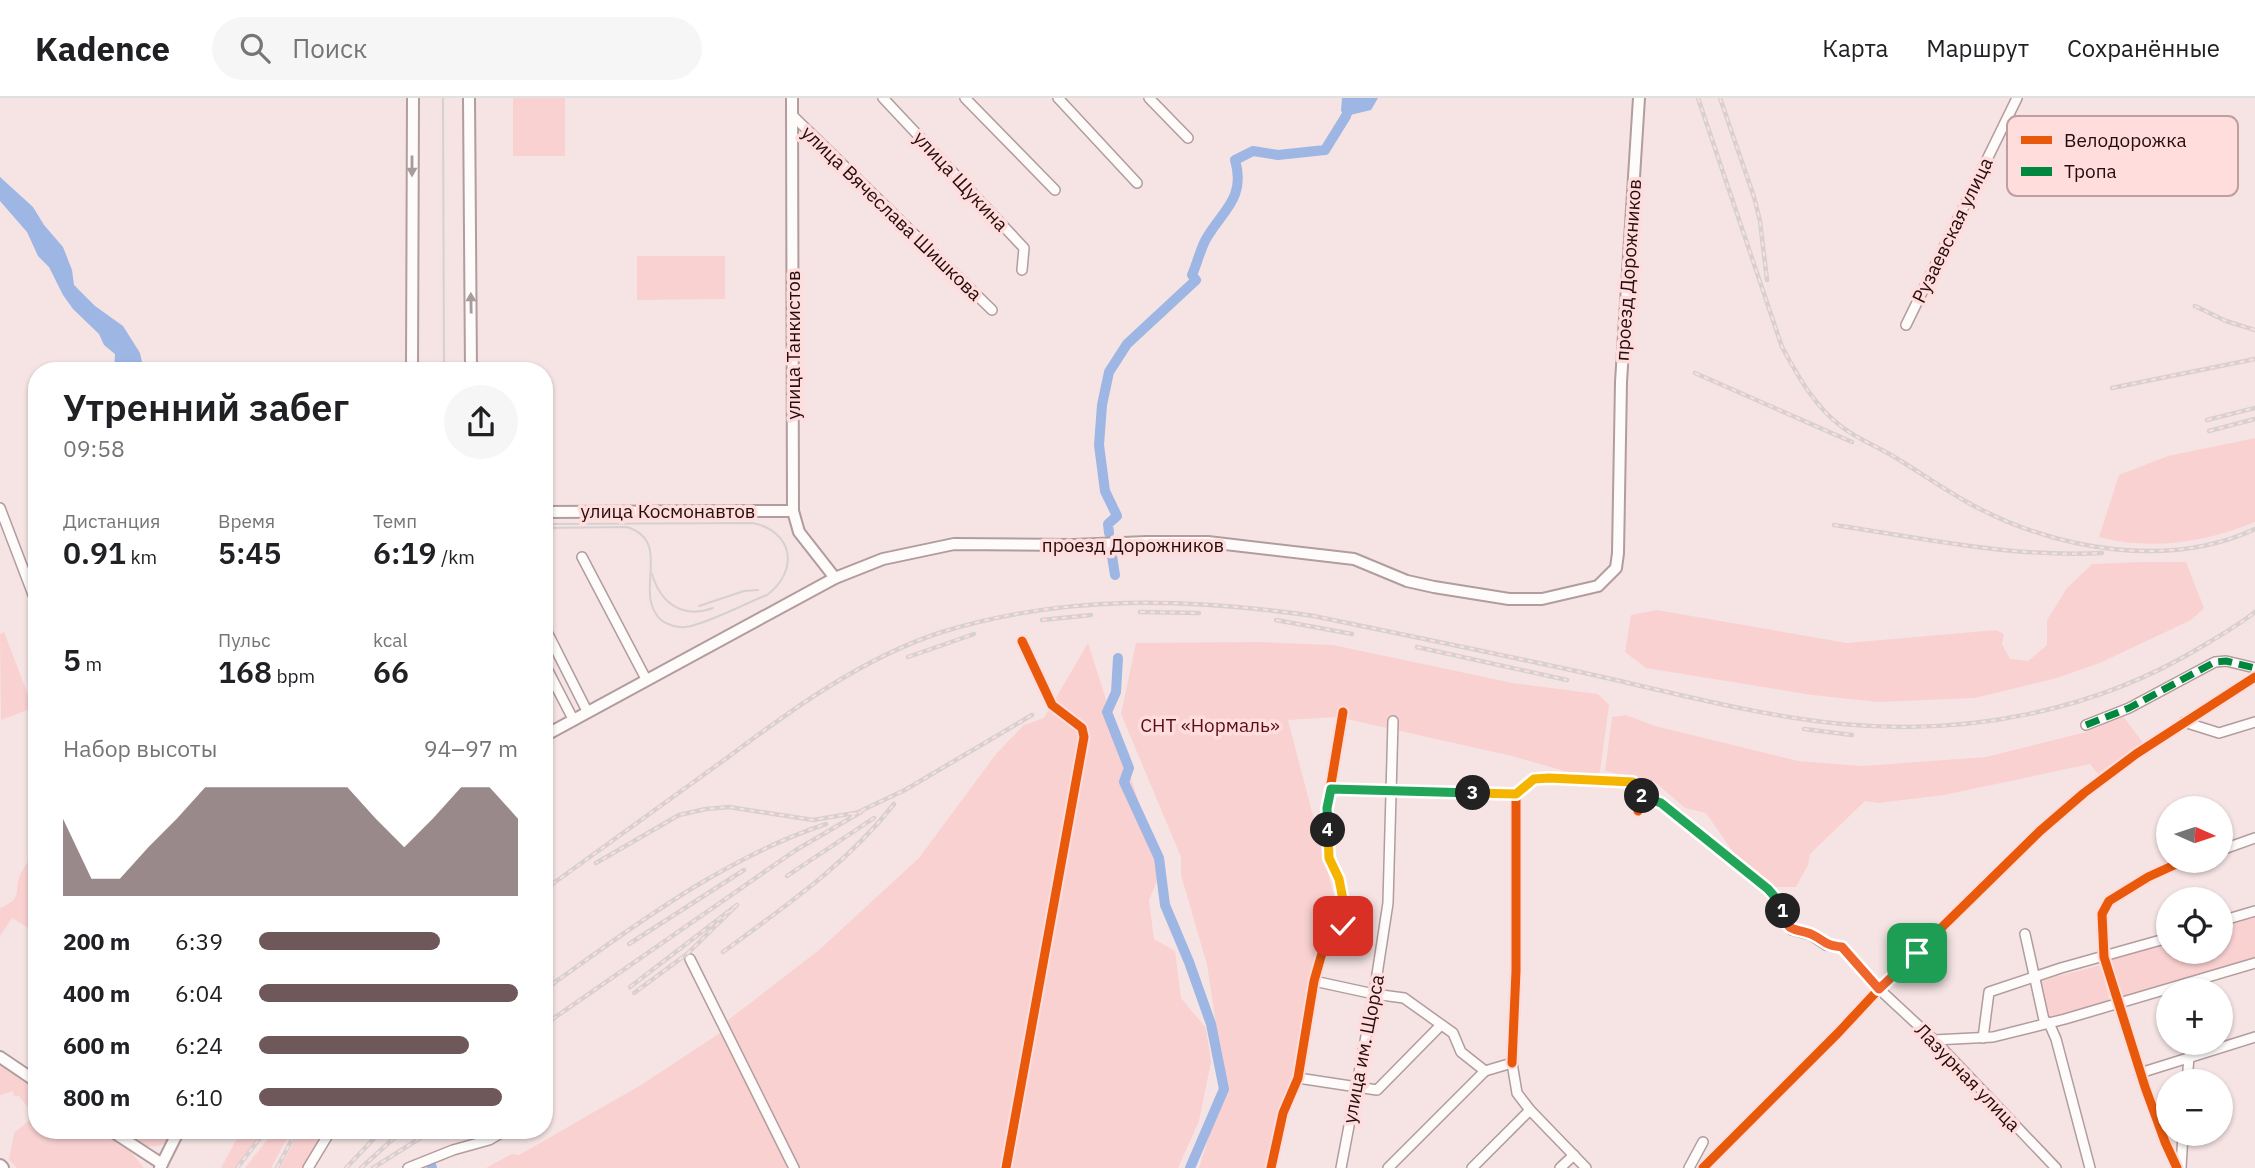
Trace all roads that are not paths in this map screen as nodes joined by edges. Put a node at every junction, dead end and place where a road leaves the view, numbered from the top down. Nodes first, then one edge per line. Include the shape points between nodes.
1 (413, 98) edge
2 (469, 98) edge
3 (792, 98) edge
4 (883, 98) edge
5 (965, 98) edge
6 (1058, 98) edge
7 (1149, 98) edge
8 (1639, 98) edge
9 (2017, 98) edge
10 (792, 115) junction
11 (2008, 116) edge
12 (2007, 118) edge
13 (1188, 138) dead end
14 (1137, 183) dead end
15 (1055, 190) dead end
16 (1022, 270) dead end
17 (992, 310) dead end
18 (1906, 325) dead end
19 (412, 362) edge
20 (471, 362) edge
21 (0, 508) edge
22 (793, 511) junction
23 (553, 512) edge
24 (582, 557) dead end
25 (835, 578) junction
26 (28, 581) edge
27 (1022, 640) dead end
28 (553, 644) edge
29 (2255, 668) edge
30 (2255, 677) edge
31 (646, 679) junction
32 (553, 680) edge
33 (587, 711) junction
34 (1343, 712) dead end
35 (573, 719) junction
36 (1393, 721) dead end
37 (2184, 722) junction
38 (2255, 722) edge
39 (2086, 725) dead end
40 (553, 731) edge
41 (1331, 789) junction
42 (1392, 790) junction
43 (1516, 794) junction
44 (1640, 796) junction
45 (1638, 811) dead end
46 (2255, 838) edge
47 (2233, 846) edge
48 (2157, 873) edge
49 (2255, 911) edge
50 (2233, 917) edge
51 (2025, 934) dead end
52 (2156, 942) edge
53 (2104, 957) junction
54 (690, 959) dead end
55 (2255, 963) edge
56 (2034, 976) junction
57 (1314, 981) junction
58 (1879, 989) junction
59 (1374, 994) junction
60 (2119, 1004) junction
61 (2049, 1023) junction
62 (1441, 1025) junction
63 (2255, 1037) edge
64 (1983, 1038) junction
65 (1934, 1040) junction
66 (0, 1057) edge
67 (2189, 1057) junction
68 (1512, 1063) junction
69 (2188, 1069) edge
70 (1485, 1071) junction
71 (2140, 1073) junction
72 (28, 1076) edge
73 (1297, 1078) junction
74 (1356, 1087) junction
75 (1530, 1110) junction
76 (123, 1139) edge
77 (174, 1139) edge
78 (326, 1139) edge
79 (491, 1139) edge
80 (1703, 1142) dead end
81 (2182, 1146) edge
82 (1574, 1155) junction
83 (161, 1166) edge
84 (308, 1168) edge
85 (408, 1168) edge
86 (794, 1168) edge
87 (1006, 1168) edge
88 (1271, 1168) edge
89 (1341, 1168) edge
90 (1388, 1168) edge
91 (1472, 1168) edge
92 (1560, 1168) edge
93 (1586, 1168) edge
94 (1689, 1168) edge
95 (1703, 1168) edge
96 (2056, 1168) edge
97 (2090, 1168) edge
98 (2179, 1168) edge

1 -> 19 main road
20 -> 2 main road
3 - 10 main road, улица Танкистов
4 - 16 street, улица Щукина via 1024,248
5 - 15 street
6 - 14 street
7 - 13 street
8 - 25 main road, проезд Дорожников via 1621,382 1618,553 1616,568 1598,586 1542,599 1509,599 1407,581 1354,559 1208,542 954,544 883,559
9 - 11 street, Рузаевская улица
10 - 17 street, улица Вячеслава Шишкова
10 - 22 main road, улица Танкистов
12 - 18 street, Рузаевская улица
21 - 26 street
22 - 23 main road, улица Космонавтов
22 - 25 main road, улица Танкистов via 799,532
24 - 31 street
25 - 31 main road, проезд Дорожников
27 - 87 street via 1052,705 1082,728 1084,737
28 - 33 street
29 - 39 street via 2215,662 2129,708
30 - 37 street
31 - 33 main road, проезд Дорожников
32 - 35 street
33 - 35 main road, проезд Дорожников
34 - 41 street
35 - 40 main road, проезд Дорожников
36 - 42 street, улица им. Щорса
37 - 38 street via 2219,733
37 - 58 street via 2040,831
41 - 42 street
41 - 57 street via 1329,858 1339,879 1347,920 1328,932
42 - 43 street
42 - 59 street, улица им. Щорса via 1388,903
43 - 44 street, Лазурная улица via 1534,779 1549,778 1633,782
43 - 68 street
44 - 45 street
44 - 58 street, Лазурная улица via 1661,803 1768,889 1782,905 1792,930 1842,947
46 - 47 street
48 - 53 street via 2109,901 2102,914
49 - 50 street
51 - 56 street
52 - 53 street
53 - 56 street
53 - 60 street
54 - 86 street
55 - 60 street
56 - 61 street via 2044,1020
56 - 64 street via 1989,992
57 - 59 street
57 - 73 street
58 - 65 street, Лазурная улица
58 - 95 street
59 - 62 street via 1404,998
59 - 74 street, улица им. Щорса
60 - 61 street
60 - 71 street
61 - 64 street
61 - 97 street
62 - 70 street via 1453,1033 1461,1052
62 - 74 street via 1377,1090
63 - 67 street
64 - 65 street
65 - 96 street, Лазурная улица
66 - 72 main road
67 - 69 street
67 - 71 street
68 - 70 street
68 - 75 street via 1517,1093
70 - 90 street
71 - 98 street
73 - 74 street
73 - 88 street via 1283,1113
74 - 89 street, улица им. Щорса
75 - 82 street
75 - 91 street
76 - 83 main road
77 - 83 main road
78 - 84 street
79 - 85 street
80 - 94 street
81 - 98 street
82 - 92 street
82 - 93 street

